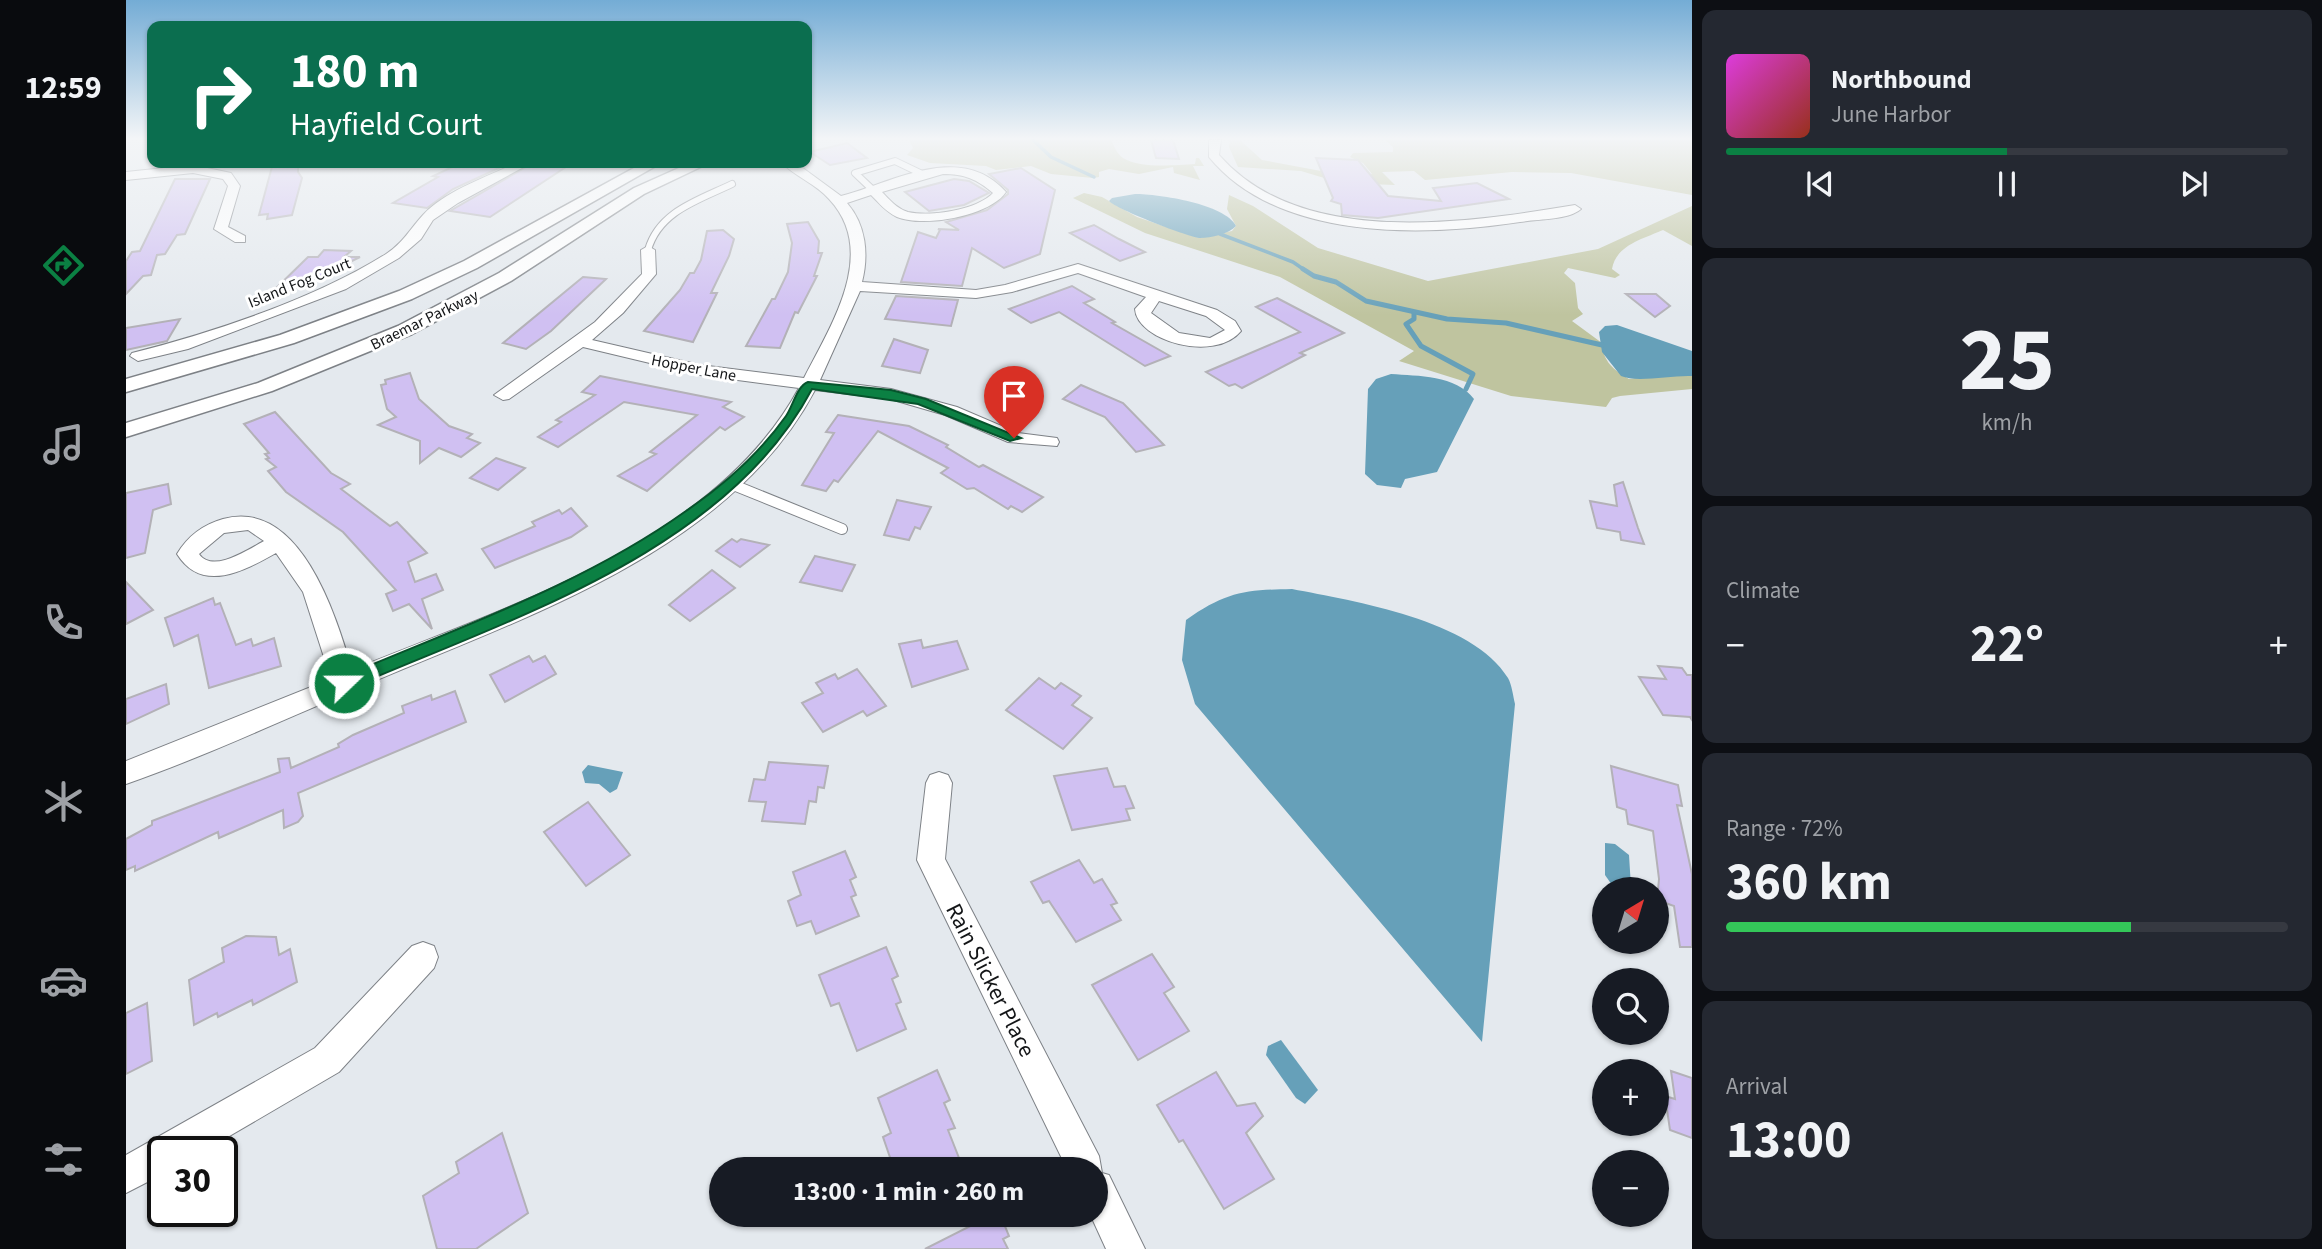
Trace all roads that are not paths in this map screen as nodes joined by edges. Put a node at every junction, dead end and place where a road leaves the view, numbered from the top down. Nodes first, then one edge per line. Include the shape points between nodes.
1 (231, 198) edge
2 (456, 198) edge
3 (582, 198) edge
4 (628, 198) edge
5 (706, 198) edge
6 (836, 198) edge
7 (850, 198) edge
8 (882, 198) edge
9 (997, 198) edge
10 (1273, 198) edge
11 (839, 201) junction
12 (1576, 209) dead end
13 (240, 239) dead end
14 (648, 250) joint
15 (856, 286) junction
16 (1156, 295) junction
17 (580, 342) junction
18 (138, 356) dead end
19 (808, 385) junction
20 (126, 386) edge
21 (503, 395) dead end
22 (126, 430) edge
23 (1050, 442) dead end
24 (731, 484) junction
25 (842, 529) dead end
26 (279, 542) dead end
27 (344, 683) junction
28 (126, 773) edge
29 (939, 783) dead end
30 (423, 957) dead end
31 (195, 1136) edge
32 (1080, 1157) edge
33 (147, 1163) edge
34 (126, 1175) edge
35 (1108, 1212) edge
36 (1126, 1249) edge

1 - 13 street via 222,229
2 - 18 street, Island Fog Court via 428,217 394,256 341,286 182,346
3 - 20 street, Braemar Parkway via 473,263 400,297 296,336
4 - 22 street, Braemar Parkway via 505,278 405,330 275,383
5 - 14 lane via 660,223
6 - 11 street
7 - 11 street
8 - 9 street via 898,212 923,217 948,215
10 - 12 street via 1343,219 1392,226 1443,227
11 - 15 street via 859,241
14 - 17 street via 649,274
15 - 16 street via 976,294 1078,268
15 - 19 street
16 - 16 street via 1143,314 1184,341 1205,344 1233,331 1214,314
17 - 19 street, Hopper Lane via 699,370
17 - 21 street
19 - 23 street, Hopper Lane via 922,401 1014,438
19 - 24 street via 772,443
24 - 25 lane
24 - 27 street via 653,540 587,579
26 - 27 street via 302,566 315,589
27 - 28 street
29 - 32 street, Rain Slicker Place via 931,860
30 - 31 street via 327,1060
33 - 34 street
35 - 36 street

